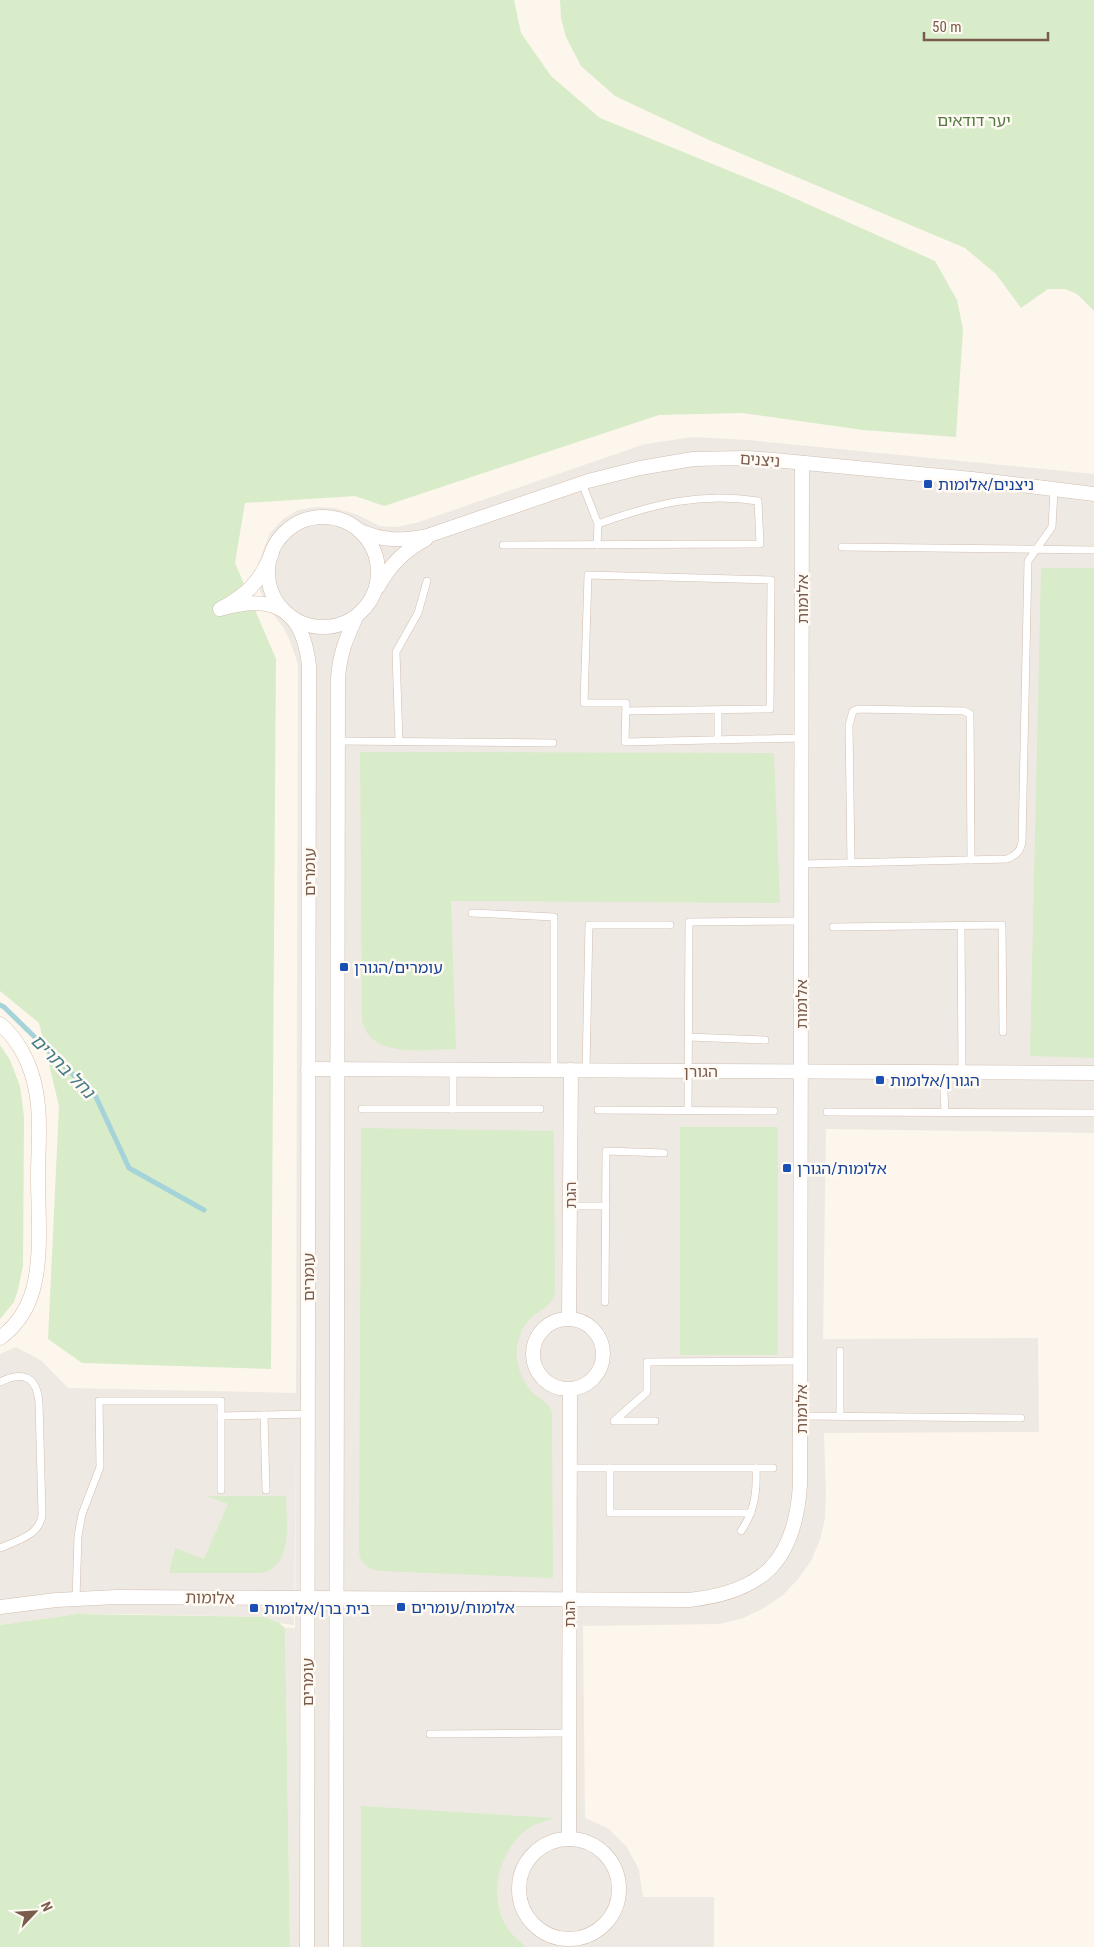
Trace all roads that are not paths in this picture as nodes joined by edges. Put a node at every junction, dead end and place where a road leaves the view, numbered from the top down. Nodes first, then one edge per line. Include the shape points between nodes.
1 (802, 463) junction
2 (582, 483) junction
3 (1054, 490) junction
4 (1094, 494) edge
5 (598, 524) junction
6 (360, 531) junction
7 (435, 534) junction
8 (597, 544) junction
9 (503, 545) dead end
10 (842, 547) dead end
11 (1037, 550) junction
12 (1094, 550) edge
13 (272, 553) junction
14 (427, 580) dead end
15 (375, 591) junction
16 (286, 613) junction
17 (356, 617) junction
18 (718, 710) junction
19 (626, 711) junction
20 (802, 738) junction
21 (718, 740) junction
22 (338, 741) junction
23 (399, 742) junction
24 (553, 743) dead end
25 (971, 860) junction
26 (851, 862) junction
27 (802, 864) junction
28 (472, 913) dead end
29 (802, 921) junction
30 (670, 925) dead end
31 (961, 925) junction
32 (834, 927) dead end
33 (0, 1024) edge
34 (1003, 1032) dead end
35 (688, 1037) junction
36 (765, 1040) dead end
37 (308, 1069) junction
38 (338, 1069) junction
39 (453, 1070) junction
40 (554, 1070) junction
41 (572, 1070) junction
42 (586, 1070) junction
43 (688, 1071) junction
44 (801, 1071) junction
45 (943, 1072) junction
46 (962, 1072) junction
47 (1094, 1073) edge
48 (362, 1109) dead end
49 (453, 1109) junction
50 (540, 1109) dead end
51 (598, 1110) dead end
52 (688, 1111) junction
53 (774, 1111) dead end
54 (827, 1112) dead end
55 (944, 1112) junction
56 (1094, 1113) edge
57 (664, 1153) dead end
58 (570, 1206) junction
59 (606, 1206) junction
60 (605, 1302) dead end
61 (569, 1319) junction
62 (0, 1338) edge
63 (840, 1351) dead end
64 (801, 1361) junction
65 (0, 1382) edge
66 (570, 1390) junction
67 (308, 1414) junction
68 (264, 1415) junction
69 (221, 1416) junction
70 (801, 1416) junction
71 (840, 1416) junction
72 (1021, 1418) dead end
73 (655, 1421) dead end
74 (569, 1468) junction
75 (610, 1468) junction
76 (756, 1468) junction
77 (773, 1468) dead end
78 (42, 1482) junction
79 (34, 1486) dead end
80 (221, 1490) dead end
81 (266, 1490) dead end
82 (751, 1513) junction
83 (741, 1531) dead end
84 (0, 1548) edge
85 (76, 1599) junction
86 (308, 1599) junction
87 (337, 1599) junction
88 (569, 1599) junction
89 (0, 1608) edge
90 (569, 1733) junction
91 (430, 1734) dead end
92 (569, 1839) junction
93 (574, 1943) edge
94 (307, 1947) edge
95 (336, 1947) edge

1 - 2 street, ניצנים via 747,458 693,459
1 - 3 street, ניצנים
1 - 20 street, אלומות
2 - 5 lane
2 - 7 street, ניצנים
3 - 4 street, ניצנים
3 - 11 lane via 1052,527
5 - 8 lane
5 - 8 lane via 679,500 738,498 758,501 760,544
6 - 7 street, ניצנים via 391,540
6 - 13 street via 347,522 332,518 310,518 290,528
6 - 15 street via 377,560
7 - 15 street, ניצנים via 403,554
8 - 9 lane
10 - 11 lane
11 - 12 lane
11 - 25 lane via 1028,561 1021,850 1007,859
13 - 16 street via 270,585
13 - 16 street via 256,583 220,609 258,603 274,606
14 - 23 lane via 418,613 396,652
15 - 17 street
16 - 17 street via 305,624 326,628
16 - 37 street, עומרים via 304,640 309,666
17 - 22 street, עומרים via 340,657
18 - 19 lane
18 - 19 lane via 770,709 771,580 588,575 584,703 626,703
18 - 21 lane
19 - 21 lane via 625,742
20 - 21 lane
20 - 27 street, אלומות
22 - 23 lane
22 - 38 street, עומרים
23 - 24 lane
25 - 26 lane
25 - 26 lane via 970,714 964,711 858,709 853,711 849,725
26 - 27 lane
27 - 29 street, אלומות
28 - 40 lane via 554,917
29 - 35 lane via 688,922
29 - 44 street, אלומות
30 - 42 lane via 589,925
31 - 32 lane
31 - 34 lane via 1002,925
31 - 46 lane
33 - 62 street via 23,1053 34,1083 38,1116 38,1252 35,1281 26,1308
35 - 36 lane
35 - 43 lane
37 - 38 street, הגורן
37 - 67 street, עומרים
38 - 39 street, הגורן
38 - 87 street, עומרים
39 - 40 street, הגורן
39 - 49 lane
40 - 41 street, הגורן
41 - 42 street, הגורן
41 - 58 street, הגת
42 - 43 street, הגורן
43 - 44 street, הגורן
43 - 52 lane
44 - 45 street, הגורן
44 - 64 street, אלומות
45 - 46 street, הגורן
45 - 55 lane
46 - 47 street, הגורן
48 - 49 lane
49 - 50 lane
51 - 52 lane
52 - 53 lane
54 - 55 lane
55 - 56 lane
57 - 59 lane via 606,1151
58 - 59 lane
58 - 61 street, הגת
59 - 60 lane
61 - 66 street via 592,1328 604,1353 594,1378 583,1387
61 - 66 street via 553,1322 542,1330 532,1356 544,1381 556,1388
63 - 71 lane
64 - 70 street, אלומות
64 - 73 lane via 647,1362 647,1392 614,1421
65 - 78 lane via 26,1377 37,1389
66 - 74 street, הגת
67 - 68 lane
67 - 86 street, עומרים
68 - 69 lane
68 - 81 lane
69 - 80 lane
69 - 85 lane via 221,1401 99,1401 100,1467 79,1529
70 - 71 lane
70 - 88 street, אלומות via 799,1508 794,1530 773,1566 757,1580 738,1590 689,1600
71 - 72 lane
74 - 75 lane
74 - 88 street, הגת
75 - 76 lane
75 - 82 lane via 610,1513
76 - 77 lane
76 - 82 lane via 756,1494
78 - 79 lane
78 - 84 lane via 42,1517 38,1527
82 - 83 lane
85 - 86 street, אלומות
85 - 89 street, אלומות
86 - 87 street, אלומות
86 - 94 street, עומרים
87 - 88 street, אלומות
87 - 95 street, עומרים
88 - 90 street, הגת
90 - 91 lane
90 - 92 street, הגת
92 - 93 street via 586,1842 602,1852 614,1868 619,1888 616,1907 606,1923
92 - 93 street via 547,1844 531,1855 521,1872 518,1891 523,1911 535,1927 552,1937

